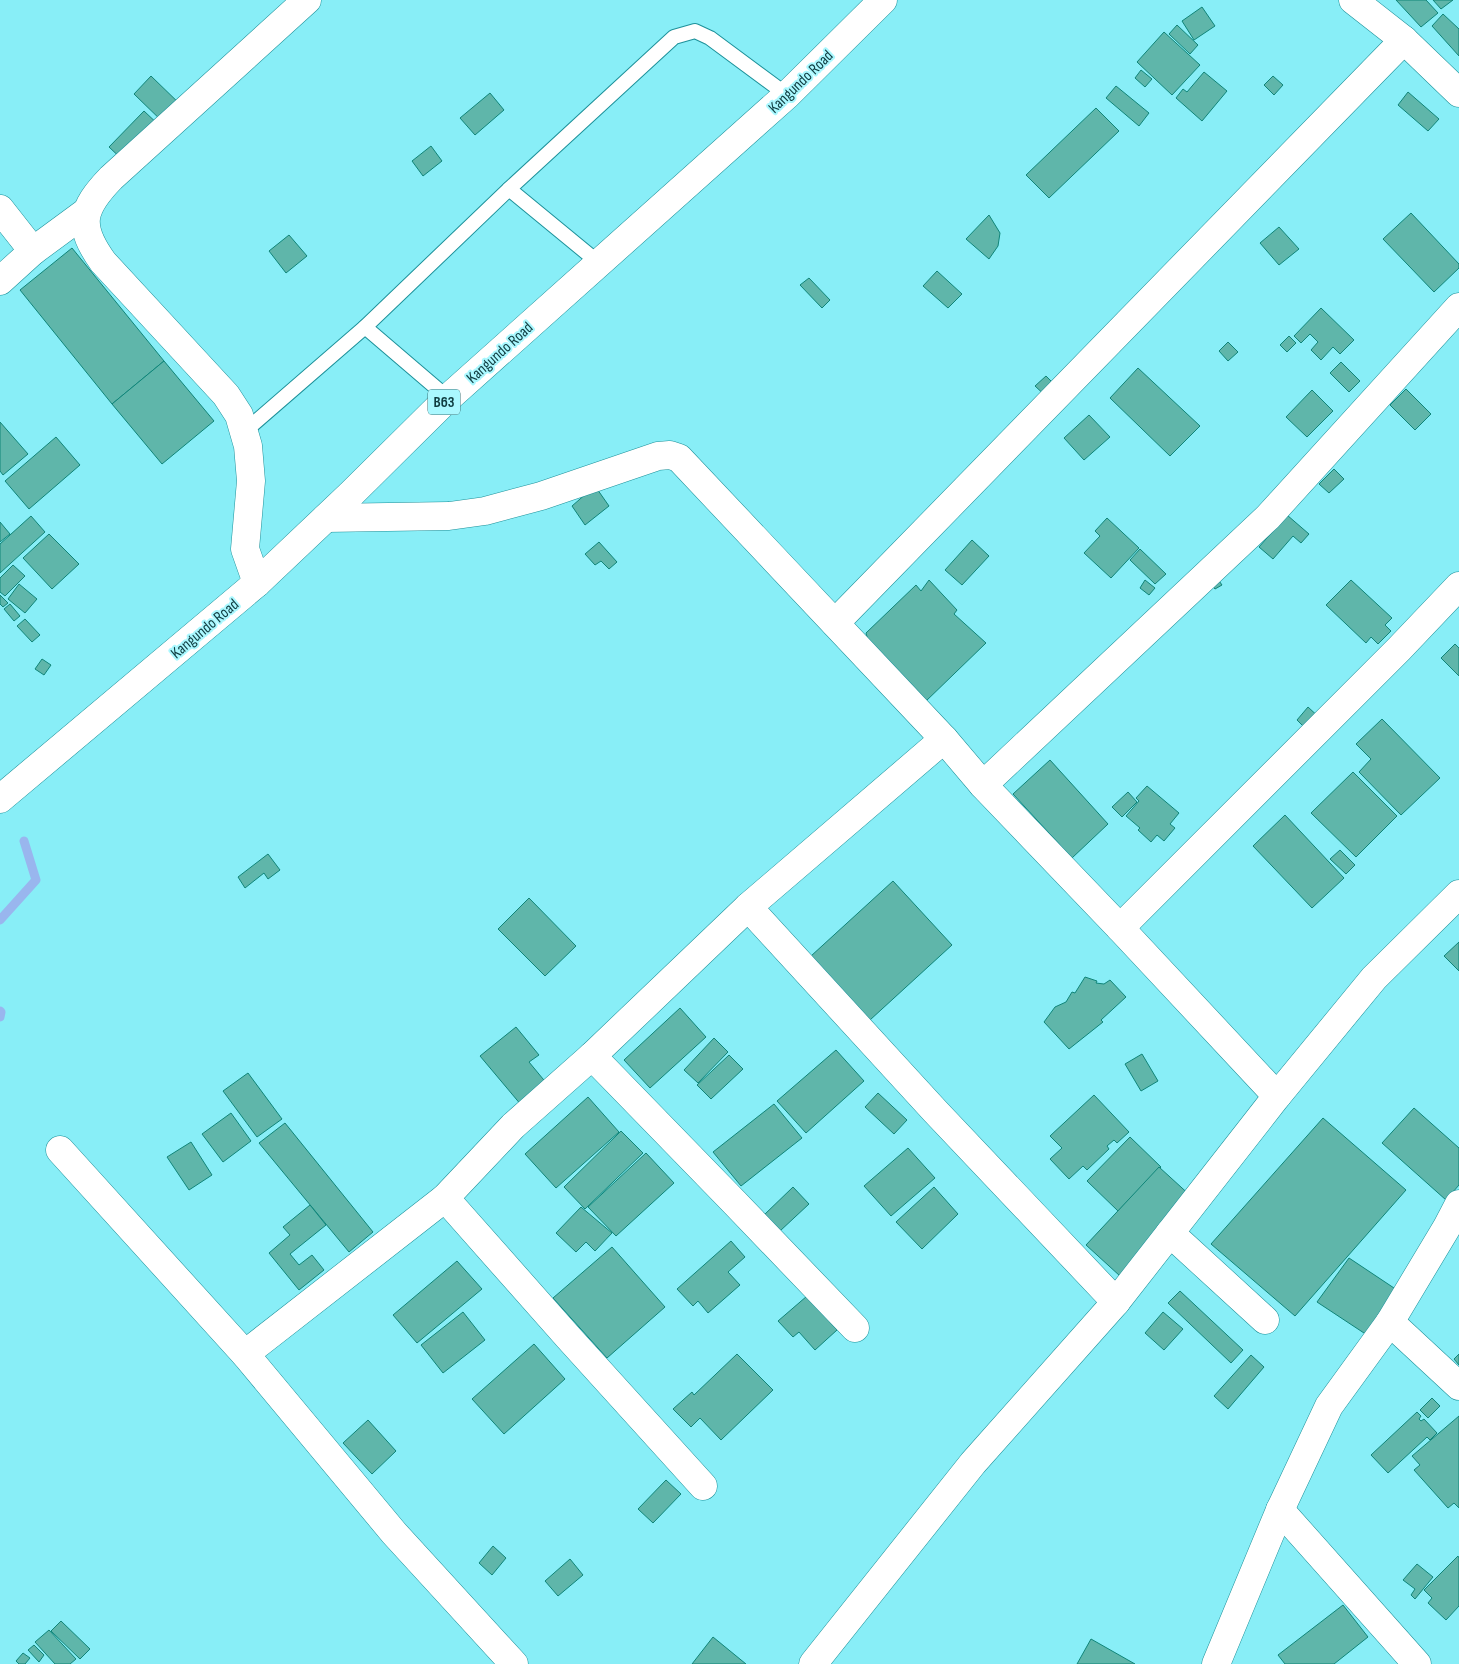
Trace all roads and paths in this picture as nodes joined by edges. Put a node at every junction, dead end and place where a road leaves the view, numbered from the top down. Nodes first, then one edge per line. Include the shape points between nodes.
1 (307, 0) edge
2 (883, 0) edge
3 (1353, 0) edge
4 (1404, 40) junction
5 (1459, 93) edge
6 (787, 95) junction
7 (508, 189) junction
8 (0, 209) edge
9 (86, 212) junction
10 (33, 251) junction
11 (599, 263) junction
12 (0, 281) edge
13 (1459, 307) edge
14 (365, 327) junction
15 (448, 398) junction
16 (244, 432) junction
17 (326, 518) junction
18 (257, 584) junction
19 (1459, 586) edge
20 (835, 623) junction
21 (944, 739) junction
22 (983, 785) junction
23 (0, 799) edge
24 (1459, 894) edge
25 (748, 907) junction
26 (1120, 928) junction
27 (592, 1056) junction
28 (1277, 1096) junction
29 (60, 1150) dead end
30 (445, 1198) junction
31 (1459, 1204) edge
32 (1170, 1233) junction
33 (1116, 1302) junction
34 (1265, 1320) dead end
35 (1390, 1322) junction
36 (855, 1328) dead end
37 (245, 1354) junction
38 (1459, 1386) edge
39 (703, 1486) dead end
40 (1280, 1510) junction
41 (514, 1664) edge
42 (814, 1664) edge
43 (1216, 1664) edge
44 (1417, 1664) edge

1 - 9 main road via 111,178 95,195
2 - 6 main road, Kangundo Road / B63
3 - 4 main road
4 - 5 main road
4 - 20 main road
6 - 7 lane via 710,38 695,31 674,37
6 - 11 main road, Kangundo Road / B63
7 - 11 lane
7 - 14 lane
8 - 10 main road
9 - 10 main road
9 - 16 main road via 92,247 226,395 239,415
10 - 12 main road
11 - 15 main road, Kangundo Road / B63
13 - 22 main road via 1268,517
14 - 15 lane
14 - 16 lane
15 - 17 main road, Kangundo Road / B63
16 - 18 main road via 251,481 245,549
17 - 18 main road, Kangundo Road / B63
17 - 20 main road via 449,516 485,511 541,496 658,456 670,455 679,458
18 - 23 main road, Kangundo Road / B63
19 - 26 main road
20 - 21 main road
21 - 22 main road
21 - 25 main road
22 - 26 main road
24 - 28 main road via 1374,978
25 - 27 main road
25 - 33 main road
26 - 28 main road
27 - 30 main road via 513,1126
27 - 36 main road
28 - 32 main road
29 - 37 main road
30 - 37 main road
30 - 39 main road
31 - 35 main road
32 - 33 main road
32 - 34 main road
33 - 42 main road via 973,1463
35 - 38 main road
35 - 40 main road via 1329,1406
37 - 41 main road via 394,1532
40 - 43 main road
40 - 44 main road

